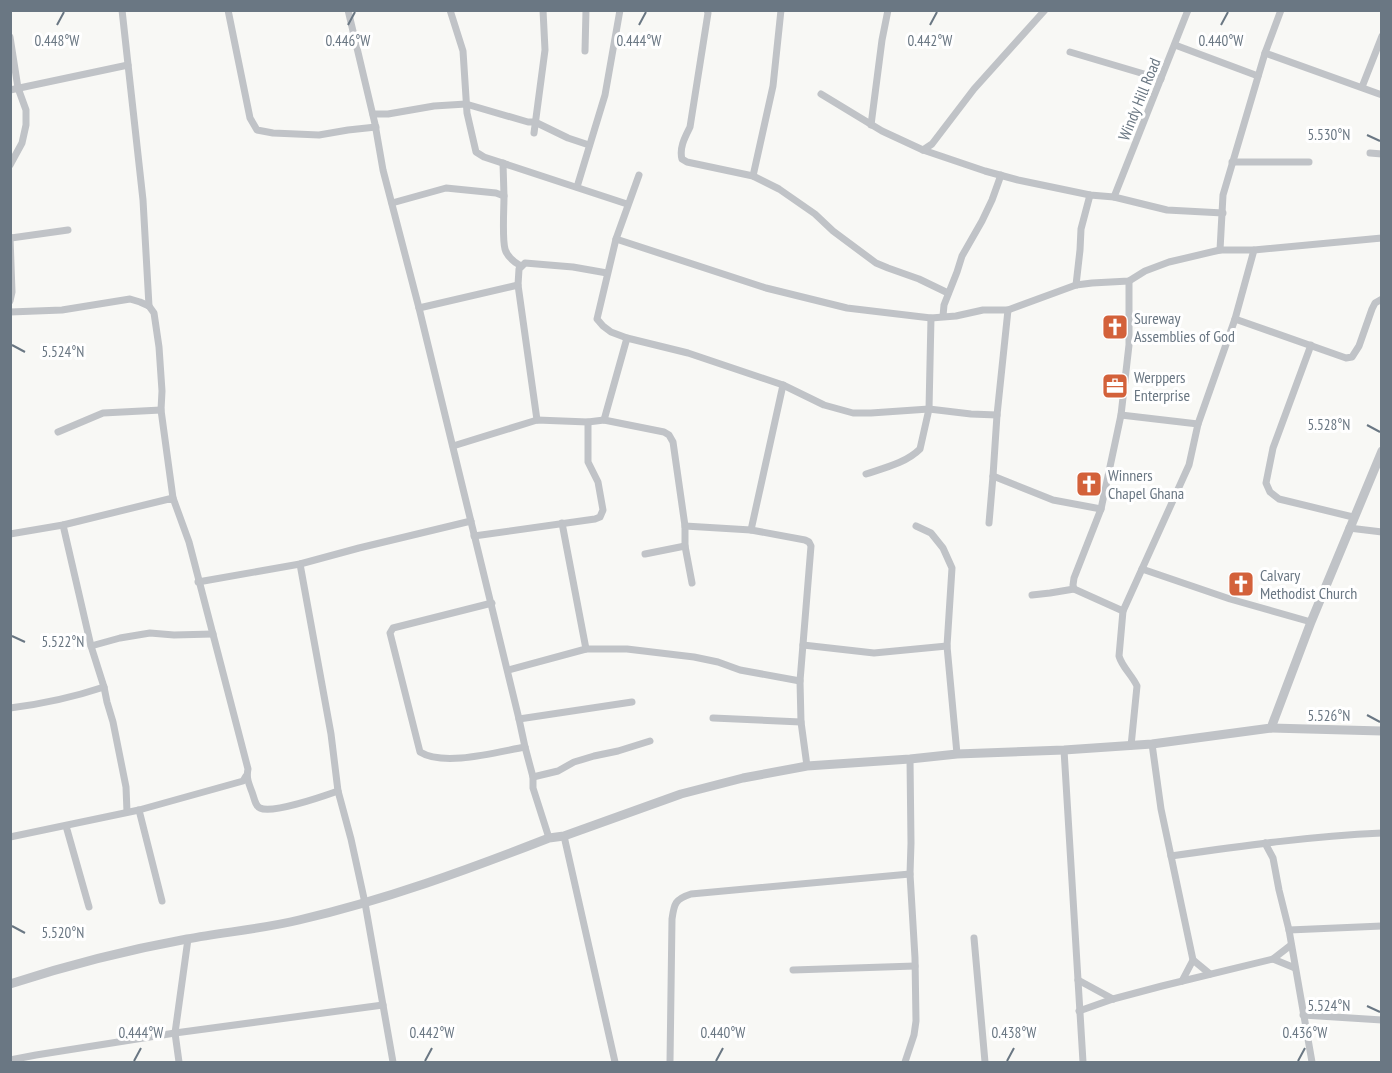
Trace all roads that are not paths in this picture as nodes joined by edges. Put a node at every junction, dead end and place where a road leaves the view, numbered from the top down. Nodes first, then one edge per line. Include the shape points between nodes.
1 (122, 10) edge
2 (228, 10) edge
3 (348, 10) edge
4 (450, 10) edge
5 (543, 10) edge
6 (586, 10) edge
7 (620, 10) edge
8 (707, 10) edge
9 (781, 10) edge
10 (888, 10) edge
11 (1045, 10) edge
12 (1188, 10) edge
13 (1281, 10) edge
14 (1382, 36) edge
15 (10, 37) edge
16 (1175, 45) junction
17 (585, 51) dead end
18 (1070, 52) dead end
19 (1265, 53) junction
20 (128, 65) junction
21 (1258, 76) junction
22 (1161, 79) junction
23 (1362, 87) junction
24 (14, 89) edge
25 (821, 94) dead end
26 (1382, 95) edge
27 (466, 104) junction
28 (373, 114) junction
29 (535, 122) junction
30 (871, 125) junction
31 (376, 128) junction
32 (534, 133) dead end
33 (589, 145) junction
34 (923, 150) junction
35 (1370, 153) dead end
36 (1382, 154) edge
37 (1232, 162) junction
38 (1309, 162) dead end
39 (503, 163) junction
40 (10, 165) edge
41 (639, 175) dead end
42 (1001, 175) junction
43 (753, 176) junction
44 (577, 187) junction
45 (1090, 195) junction
46 (504, 196) junction
47 (1114, 197) junction
48 (392, 203) junction
49 (627, 204) junction
50 (1223, 213) junction
51 (68, 230) dead end
52 (10, 238) edge
53 (1382, 238) edge
54 (616, 239) junction
55 (1220, 250) junction
56 (1254, 250) junction
57 (521, 266) junction
58 (607, 273) junction
59 (1129, 281) junction
60 (518, 285) junction
61 (1076, 285) junction
62 (948, 293) junction
63 (1382, 299) edge
64 (10, 301) edge
65 (148, 306) junction
66 (419, 308) junction
67 (1008, 310) junction
68 (10, 312) edge
69 (944, 316) junction
70 (931, 318) junction
71 (1235, 319) junction
72 (627, 338) junction
73 (1311, 345) junction
74 (783, 385) junction
75 (929, 409) junction
76 (161, 410) junction
77 (997, 415) junction
78 (1121, 415) junction
79 (537, 420) junction
80 (603, 420) junction
81 (588, 422) junction
82 (1198, 424) junction
83 (58, 432) dead end
84 (453, 446) junction
85 (1382, 451) edge
86 (866, 474) dead end
87 (993, 476) junction
88 (173, 498) junction
89 (1101, 509) junction
90 (1353, 517) junction
91 (471, 521) junction
92 (562, 523) junction
93 (989, 523) dead end
94 (63, 525) junction
95 (685, 526) junction
96 (916, 526) dead end
97 (1349, 528) junction
98 (751, 530) junction
99 (1382, 532) edge
100 (10, 534) edge
101 (474, 536) junction
102 (685, 546) junction
103 (645, 554) dead end
104 (300, 564) junction
105 (1142, 569) junction
106 (198, 582) junction
107 (692, 583) dead end
108 (1074, 589) junction
109 (1032, 595) dead end
110 (492, 603) junction
111 (1123, 611) junction
112 (1311, 622) junction
113 (213, 634) junction
114 (803, 645) junction
115 (91, 646) junction
116 (947, 646) junction
117 (586, 649) junction
118 (508, 670) junction
119 (800, 681) junction
120 (104, 687) junction
121 (632, 702) dead end
122 (10, 708) edge
123 (714, 718) dead end
124 (519, 719) junction
125 (801, 722) junction
126 (1271, 728) junction
127 (1382, 730) edge
128 (650, 741) dead end
129 (1152, 744) junction
130 (1131, 746) junction
131 (525, 747) junction
132 (1064, 750) junction
133 (957, 754) junction
134 (910, 759) junction
135 (807, 766) junction
136 (246, 776) junction
137 (533, 777) junction
138 (338, 791) junction
139 (139, 810) junction
140 (127, 812) junction
141 (66, 826) junction
142 (1382, 833) edge
143 (564, 836) junction
144 (10, 837) edge
145 (549, 838) junction
146 (1280, 841) junction
147 (1265, 843) junction
148 (1171, 856) junction
149 (1273, 858) junction
150 (910, 874) junction
151 (162, 902) dead end
152 (365, 903) junction
153 (89, 907) dead end
154 (1382, 926) edge
155 (1289, 930) junction
156 (974, 938) dead end
157 (188, 939) junction
158 (1291, 945) junction
159 (1273, 959) junction
160 (1193, 960) junction
161 (915, 966) junction
162 (1295, 968) junction
163 (793, 970) dead end
164 (1210, 974) junction
165 (1078, 980) junction
166 (1182, 981) junction
167 (10, 984) edge
168 (1113, 999) junction
169 (382, 1005) junction
170 (1079, 1011) junction
171 (1303, 1015) junction
172 (1382, 1020) edge
173 (175, 1033) junction
174 (10, 1060) edge
175 (179, 1062) edge
176 (393, 1062) edge
177 (615, 1062) edge
178 (670, 1062) edge
179 (905, 1062) edge
180 (985, 1062) edge
181 (1083, 1062) edge
182 (1312, 1062) edge

1 - 20 street
2 - 31 street via 250,117 257,130 319,135
3 - 28 street
4 - 27 street via 463,51
5 - 29 street via 545,50
6 - 17 street
7 - 33 street via 605,95
8 - 43 street via 682,159
9 - 43 street via 773,86
10 - 30 street
11 - 34 street
12 - 16 street, Windy Hill Road
13 - 19 street
14 - 23 street
15 - 24 street
16 - 21 street
16 - 22 street, Windy Hill Road
18 - 22 street
19 - 21 street
19 - 23 street
20 - 24 street
20 - 65 street via 143,200
21 - 37 street
22 - 47 street, Windy Hill Road
23 - 26 street
24 - 40 street via 26,110 26,125
25 - 30 street
27 - 28 street
27 - 29 street
27 - 39 street via 476,152
28 - 31 street
29 - 32 street
29 - 33 street
30 - 34 street
31 - 48 street
33 - 44 street
34 - 42 street
35 - 36 street
37 - 38 street
37 - 50 street via 1223,195
39 - 44 street
39 - 46 street
41 - 49 street
42 - 45 street
42 - 62 street
43 - 62 street via 800,202 876,263
44 - 49 street
45 - 47 street
45 - 61 street via 1081,229
46 - 48 street via 446,188
46 - 57 street via 504,247
47 - 50 street via 1167,210
48 - 66 street
49 - 54 street
50 - 55 street
51 - 52 street
52 - 64 street
53 - 56 street
54 - 58 street
54 - 70 street via 766,288 847,308
55 - 56 street
55 - 59 street via 1169,262
56 - 71 street
57 - 58 street via 525,263
57 - 60 street
58 - 72 street via 597,318 611,332
59 - 61 street
59 - 78 street via 1129,345
60 - 66 street
60 - 79 street
61 - 67 street
62 - 69 street
63 - 73 street via 1375,303 1352,357
65 - 68 street via 130,299 62,310
65 - 76 street via 154,313 159,347
66 - 84 street
67 - 69 street
67 - 77 street
69 - 70 street
70 - 75 street
71 - 73 street
71 - 82 street
72 - 74 street via 688,353
72 - 80 street
73 - 90 street via 1272,448 1266,483 1279,500
74 - 75 street via 824,405 853,413
74 - 98 street
75 - 77 street
75 - 86 street via 920,449 904,460
76 - 83 street via 103,413
76 - 88 street
77 - 87 street
78 - 82 street
78 - 89 street
79 - 81 street
79 - 84 street
80 - 81 street
80 - 95 street via 669,435
81 - 92 street via 588,462 598,482 603,510 595,519
82 - 105 street via 1189,465
84 - 91 street
85 - 90 street
87 - 89 street via 1053,500
87 - 93 street
88 - 94 street
88 - 106 street
89 - 108 street via 1074,578
90 - 97 street
91 - 101 street
91 - 104 street
92 - 101 street
92 - 117 street
94 - 100 street
94 - 115 street
95 - 98 street
95 - 102 street
96 - 116 street via 931,533 952,568
97 - 99 street
97 - 112 street
98 - 114 street via 805,540 811,546
101 - 110 street
102 - 103 street
102 - 107 street
104 - 106 street
104 - 138 street
105 - 111 street
105 - 112 street
106 - 113 street
108 - 109 street
108 - 111 street
110 - 118 street
110 - 131 street via 393,628 390,633 420,752 429,758 463,758
111 - 130 street via 1119,656 1137,686
112 - 126 street
113 - 115 street via 150,633
113 - 136 street via 248,770
114 - 116 street via 874,653
114 - 119 street
115 - 120 street
116 - 133 street
117 - 118 street
117 - 119 street via 694,657
118 - 124 street
119 - 125 street
120 - 122 street via 79,696
120 - 140 street via 126,787
121 - 124 street
123 - 125 street
124 - 131 street
125 - 135 street
126 - 127 street
126 - 129 street
128 - 137 street
129 - 130 street
129 - 148 street
130 - 132 street
131 - 137 street
132 - 133 street
132 - 165 street
133 - 134 street
134 - 135 street
134 - 150 street
135 - 143 street via 681,794
136 - 138 street via 256,804 267,810
136 - 139 street via 243,781
137 - 145 street
138 - 152 street
139 - 140 street
139 - 151 street
140 - 141 street
141 - 144 street
141 - 153 street
142 - 146 street
143 - 145 street
143 - 177 street
145 - 152 street via 454,875
146 - 147 street
146 - 149 street
147 - 148 street
147 - 149 street
148 - 160 street
149 - 155 street
150 - 161 street
150 - 178 street via 681,897 674,905 672,919
152 - 157 street via 275,925
152 - 169 street
154 - 155 street
155 - 158 street
156 - 180 street
157 - 167 street
157 - 173 street
158 - 159 street
158 - 162 street
159 - 162 street
159 - 164 street
160 - 164 street
160 - 166 street
161 - 163 street
161 - 179 street via 916,1021
162 - 171 street
164 - 166 street
165 - 168 street
165 - 170 street
166 - 168 street
168 - 170 street
169 - 173 street
169 - 176 street
170 - 181 street
171 - 172 street
171 - 182 street
173 - 174 street
173 - 175 street

